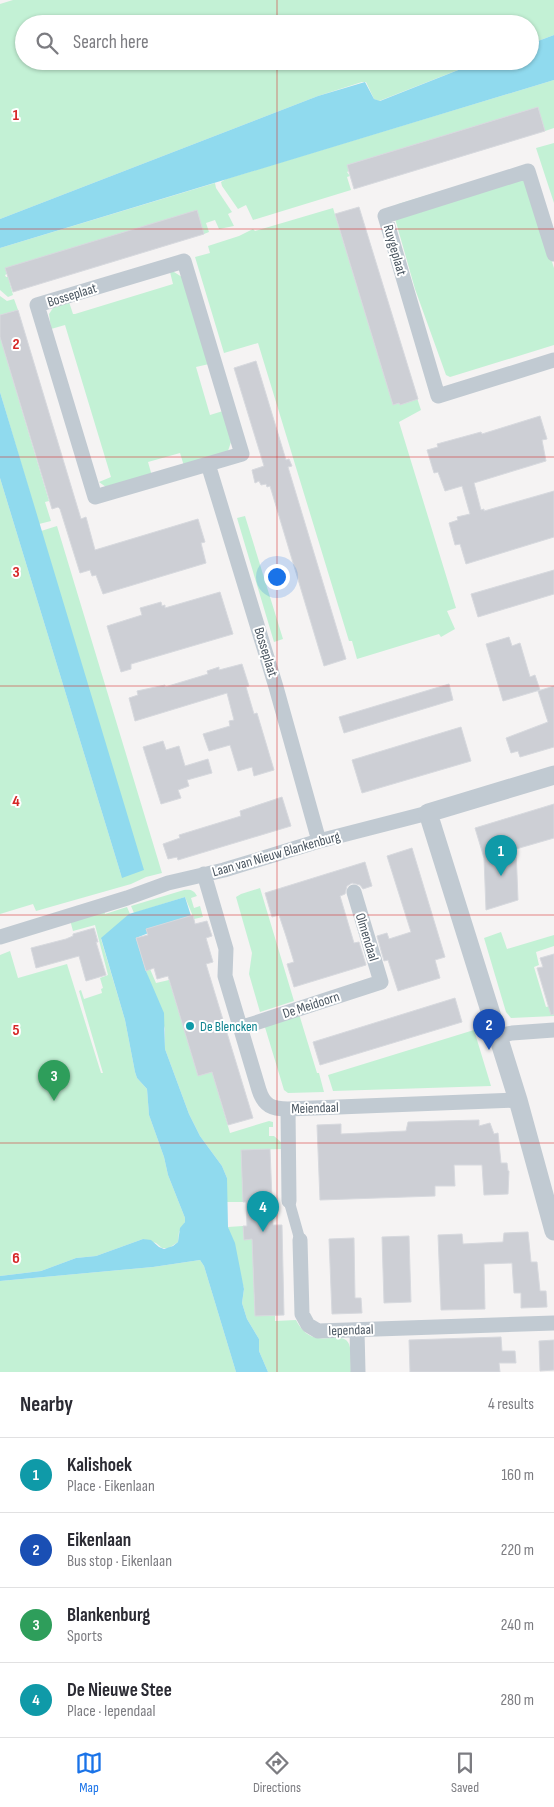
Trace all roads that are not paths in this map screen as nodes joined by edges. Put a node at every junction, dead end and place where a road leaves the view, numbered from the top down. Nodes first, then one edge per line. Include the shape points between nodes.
1 (554, 254) edge
2 (553, 363) edge
3 (208, 464) junction
4 (554, 775) edge
5 (428, 813) junction
6 (319, 841) junction
7 (204, 874) junction
8 (354, 892) dead end
9 (0, 937) edge
10 (381, 982) joint
11 (240, 1028) junction
12 (554, 1030) edge
13 (497, 1036) junction
14 (518, 1100) junction
15 (288, 1109) junction
16 (289, 1200) joint
17 (551, 1211) edge
18 (554, 1231) edge
19 (300, 1240) joint
20 (554, 1323) edge
21 (357, 1330) junction
22 (358, 1372) edge

1 - 2 street, Ruygeplaat via 528,171 385,216 438,396
3 - 3 street, Bosseplaat via 95,497 37,305 184,261 242,454
3 - 6 street, Bosseplaat via 287,722
4 - 5 street, Laan van Nieuw Blankenburg
5 - 6 street, Laan van Nieuw Blankenburg
5 - 13 street
6 - 7 street, Laan van Nieuw Blankenburg
7 - 9 street, Laan van Nieuw Blankenburg
7 - 11 street, Meiendaal via 226,949 225,976
8 - 10 street, Olmendaal
10 - 11 street, De Meidoorn
11 - 15 street, Meiendaal via 261,1095 275,1109
12 - 13 street
13 - 14 street
14 - 15 street, Meiendaal
14 - 17 street
15 - 16 street, Iependaal
16 - 19 street, Iependaal
17 - 18 street
19 - 21 street, Iependaal via 302,1314 308,1325 318,1331
20 - 21 street, Iependaal
21 - 22 street

